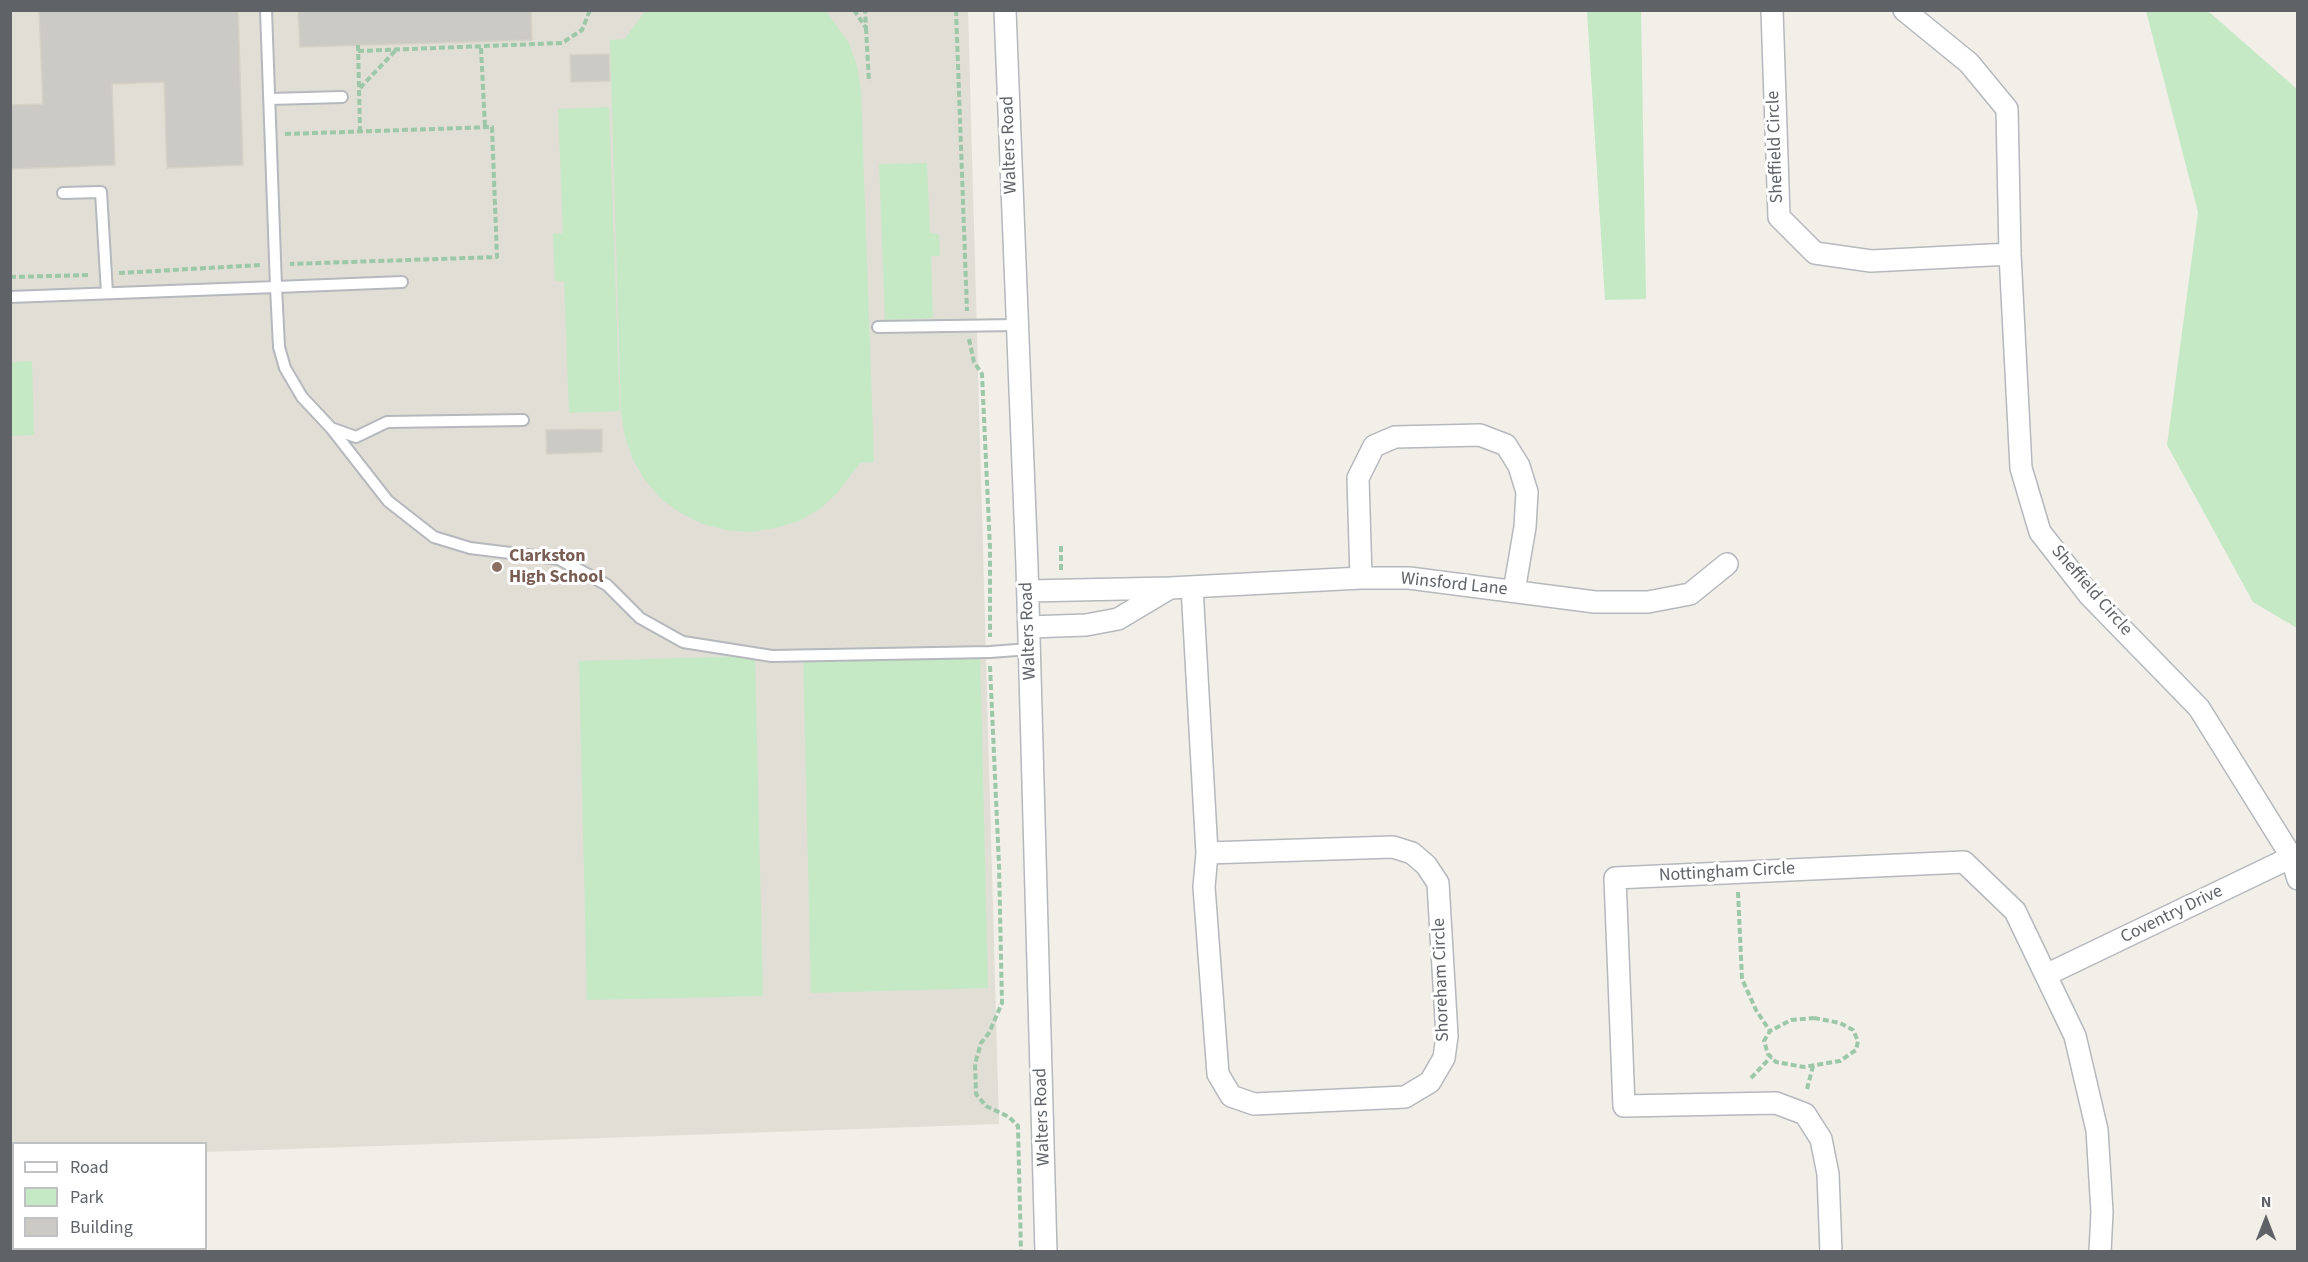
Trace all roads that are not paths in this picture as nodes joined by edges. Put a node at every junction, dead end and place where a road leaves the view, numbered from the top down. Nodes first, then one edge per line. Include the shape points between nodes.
1 (266, 10) edge
2 (1005, 10) edge
3 (1772, 10) edge
4 (1904, 10) edge
5 (342, 97) dead end
6 (270, 99) junction
7 (63, 193) dead end
8 (2010, 255) junction
9 (402, 282) dead end
10 (276, 287) junction
11 (107, 293) junction
12 (10, 297) edge
13 (1018, 325) junction
14 (878, 327) dead end
15 (523, 420) dead end
16 (331, 428) junction
17 (1726, 564) dead end
18 (1361, 578) junction
19 (1192, 587) junction
20 (1170, 588) junction
21 (1028, 591) junction
22 (1514, 591) junction
23 (1029, 627) junction
24 (1030, 649) junction
25 (1207, 853) junction
26 (2294, 855) edge
27 (2298, 879) edge
28 (2046, 975) junction
29 (1046, 1251) edge
30 (1832, 1251) edge
31 (2100, 1251) edge

1 - 6 lane
2 - 13 street, Walters Road
3 - 8 street, Sheffield Circle via 1779,217 1815,253 1871,261
4 - 8 street, Sheffield Circle via 1969,63 2007,109
5 - 6 lane
6 - 10 lane
7 - 11 lane via 101,192
8 - 26 street, Sheffield Circle via 2021,468 2040,532 2091,596 2199,708
9 - 10 lane
10 - 11 lane
10 - 16 lane via 279,347 285,368 302,397
11 - 12 lane
13 - 14 lane
13 - 21 street, Walters Road
15 - 16 lane via 387,422 356,437
16 - 24 lane via 388,501 434,537 470,548 559,559 607,585 640,618 683,642 772,656
17 - 22 street, Winsford Lane via 1690,594 1648,602 1595,602
18 - 19 street, Winsford Lane
18 - 22 street, Winsford Lane via 1409,578
18 - 22 street via 1358,478 1374,446 1395,437 1480,435 1506,445 1519,466 1527,492
19 - 20 street, Winsford Lane
19 - 25 street, Shoreham Circle
20 - 21 street, Winsford Lane
20 - 23 street, Winsford Lane via 1118,619 1086,626
21 - 23 street, Walters Road
23 - 24 street, Walters Road
24 - 29 street, Walters Road
25 - 25 street, Shoreham Circle via 1204,887 1218,1074 1231,1096 1254,1104 1405,1097 1430,1082 1444,1058 1447,1036 1438,883 1426,865 1412,853 1393,846
26 - 27 street, Sheffield Circle
26 - 28 street, Coventry Drive
28 - 30 street, Nottingham Circle via 2015,911 1964,862 1615,878 1624,1106 1776,1103 1805,1114 1821,1139 1828,1174
28 - 31 street, Nottingham Circle via 2075,1036 2097,1130

